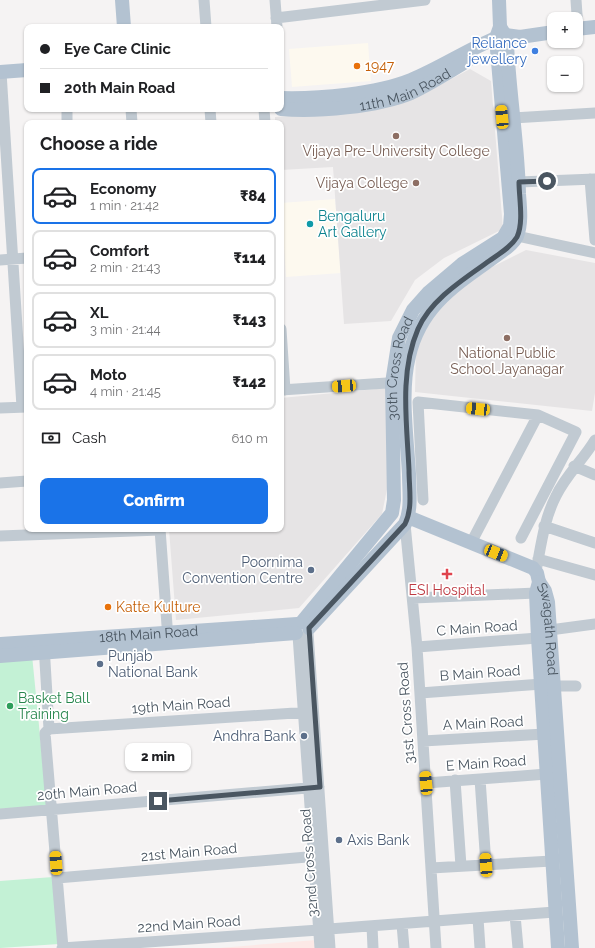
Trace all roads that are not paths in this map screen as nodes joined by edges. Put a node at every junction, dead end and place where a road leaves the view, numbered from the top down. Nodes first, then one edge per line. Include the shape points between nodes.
1 (122, 0) edge
2 (204, 0) edge
3 (275, 0) edge
4 (425, 0) edge
5 (500, 0) edge
6 (576, 0) edge
7 (576, 12) edge
8 (276, 22) edge
9 (124, 24) edge
10 (206, 24) edge
11 (595, 27) edge
12 (583, 28) edge
13 (547, 33) edge
14 (501, 38) junction
15 (24, 62) edge
16 (0, 69) edge
17 (24, 70) edge
18 (284, 97) edge
19 (284, 109) edge
20 (595, 113) edge
21 (513, 118) junction
22 (592, 179) edge
23 (519, 182) junction
24 (517, 236) junction
25 (595, 240) edge
26 (595, 254) edge
27 (24, 258) edge
28 (12, 259) junction
29 (0, 260) edge
30 (398, 384) junction
31 (284, 390) edge
32 (24, 407) edge
33 (0, 408) edge
34 (538, 415) junction
35 (595, 440) edge
36 (574, 466) junction
37 (595, 475) edge
38 (24, 481) edge
39 (0, 483) edge
40 (423, 500) dead end
41 (406, 521) junction
42 (544, 526) junction
43 (107, 532) edge
44 (160, 532) edge
45 (0, 536) edge
46 (521, 538) dead end
47 (471, 543) junction
48 (595, 543) edge
49 (595, 575) edge
50 (537, 576) junction
51 (413, 598) junction
52 (595, 624) edge
53 (302, 629) junction
54 (550, 630) junction
55 (168, 638) junction
56 (538, 638) junction
57 (0, 644) edge
58 (44, 647) junction
59 (417, 648) junction
60 (0, 656) edge
61 (548, 685) junction
62 (576, 686) dead end
63 (420, 693) junction
64 (309, 712) junction
65 (49, 729) junction
66 (545, 734) junction
67 (423, 741) junction
68 (547, 774) junction
69 (480, 779) junction
70 (455, 780) junction
71 (426, 783) junction
72 (314, 788) junction
73 (52, 809) junction
74 (0, 814) edge
75 (319, 856) junction
76 (552, 861) junction
77 (486, 865) junction
78 (461, 866) junction
79 (431, 868) junction
80 (57, 878) junction
81 (555, 912) junction
82 (515, 915) junction
83 (478, 918) junction
84 (435, 921) junction
85 (402, 924) junction
86 (372, 926) junction
87 (324, 929) junction
88 (63, 948) edge
89 (320, 948) edge
90 (330, 948) edge
91 (373, 948) edge
92 (404, 948) edge
93 (436, 948) edge
94 (480, 948) edge
95 (518, 948) edge
96 (558, 948) edge
97 (572, 948) edge

1 - 9 main road
2 - 10 street
3 - 8 street
4 - 8 street
5 - 14 main road
6 - 7 street
11 - 12 main road
13 - 14 main road
14 - 18 main road, 11th Main Road via 407,82 313,98
14 - 19 main road, 11th Main Road via 410,93 384,101 312,109
14 - 21 main road
14 - 30 main road, 30th Cross Road via 510,226 503,238 447,276 413,310 399,338
15 - 16 main road
16 - 17 main road
16 - 28 street
20 - 21 street
21 - 23 main road
22 - 23 street
22 - 25 street
23 - 24 main road via 520,220
24 - 26 street
24 - 30 main road, 30th Cross Road via 504,250 448,292 425,316
27 - 28 street
28 - 29 street
28 - 32 street
30 - 31 street
30 - 41 main road, 30th Cross Road via 410,496
30 - 53 main road, 30th Cross Road via 392,513
32 - 33 street
34 - 40 street via 418,402
34 - 46 street via 576,432
34 - 47 street
35 - 36 street via 584,457
36 - 37 street
36 - 42 street via 555,496
38 - 39 street
41 - 47 main road
41 - 51 street, 31st Cross Road
41 - 53 main road
42 - 48 street
42 - 50 street
43 - 45 street
44 - 55 street
47 - 50 main road
49 - 50 street
50 - 51 street
50 - 54 main road, Swagath Road via 547,596
50 - 56 main road, Swagath Road
51 - 59 street, 31st Cross Road
52 - 54 street
53 - 55 main road, 18th Main Road
53 - 64 street, 32nd Cross Road
54 - 61 main road, Swagath Road
55 - 58 main road, 18th Main Road
56 - 59 street, C Main Road
56 - 61 main road, Swagath Road
57 - 58 main road, 18th Main Road
58 - 60 main road, 18th Main Road
58 - 65 street
59 - 63 street, 31st Cross Road
61 - 62 street, B Main Road
61 - 63 street, B Main Road
61 - 66 main road, Swagath Road
61 - 97 main road, Swagath Road
63 - 67 street, 31st Cross Road
64 - 65 street, 19th Main Road
64 - 72 street, 32nd Cross Road
65 - 73 street via 44,733
66 - 67 street, A Main Road
66 - 68 main road, Swagath Road
67 - 71 street, 31st Cross Road
68 - 69 street, E Main Road
68 - 76 main road, Swagath Road
69 - 70 street, E Main Road
69 - 77 street
70 - 71 street, E Main Road
70 - 78 street
71 - 79 street, 31st Cross Road
72 - 73 street, 20th Main Road
72 - 75 street, 32nd Cross Road
73 - 74 street, 20th Main Road
73 - 80 street
75 - 80 street, 21st Main Road
75 - 87 street, 32nd Cross Road
76 - 77 street
76 - 81 main road, Swagath Road
77 - 78 street
78 - 79 street
79 - 84 street, 31st Cross Road
80 - 88 street
81 - 82 street, 22nd Main Road
81 - 96 main road, Swagath Road
82 - 83 street, 22nd Main Road
82 - 95 street
83 - 84 street, 22nd Main Road
83 - 94 street
84 - 85 street, 22nd Main Road
84 - 93 street, 31st Cross Road
85 - 86 street, 22nd Main Road
85 - 92 street
86 - 87 street, 22nd Main Road
86 - 91 street
87 - 88 street, 22nd Main Road
87 - 89 street, 32nd Cross Road
87 - 90 street, 32nd Cross Road

